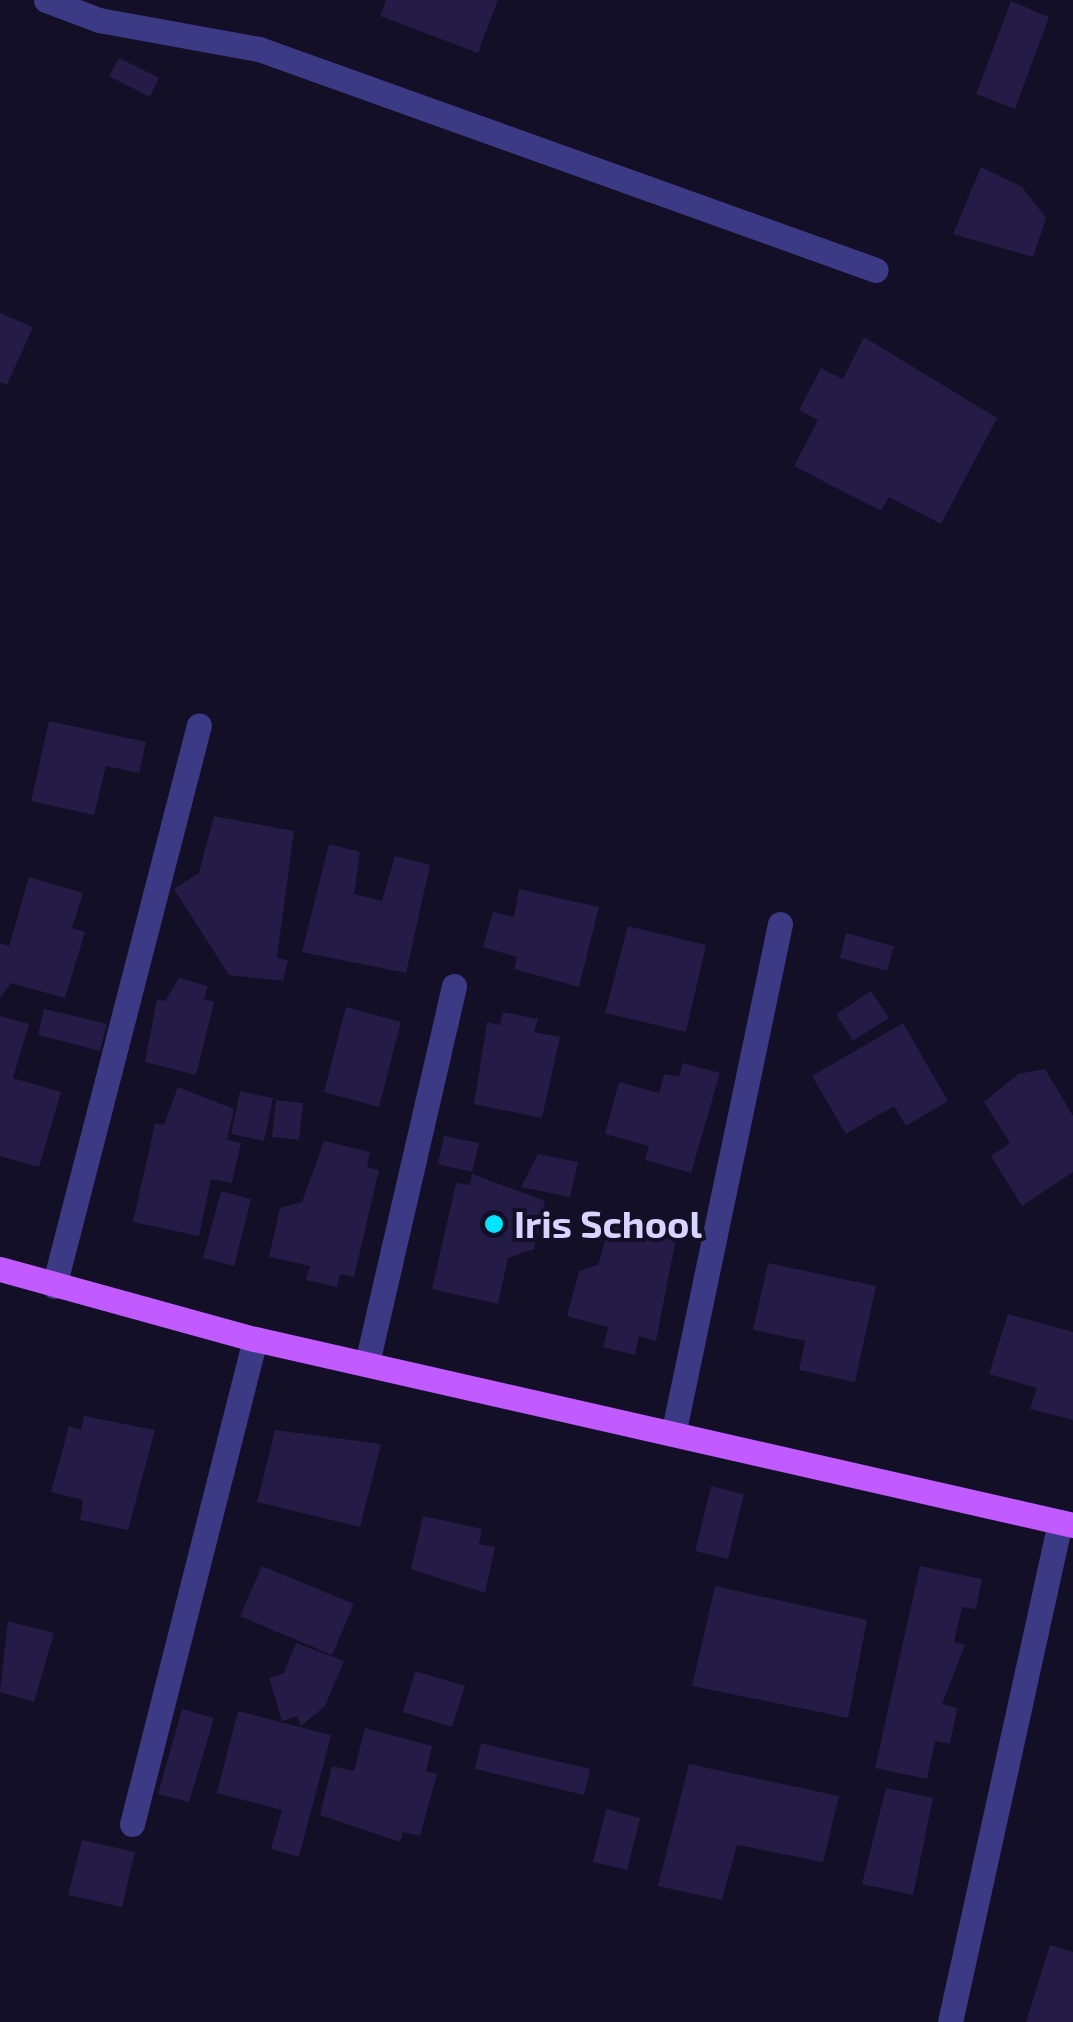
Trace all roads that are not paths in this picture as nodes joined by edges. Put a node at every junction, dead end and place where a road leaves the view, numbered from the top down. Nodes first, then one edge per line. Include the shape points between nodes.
1 (46, 0) edge
2 (876, 270) dead end
3 (198, 725) dead end
4 (780, 924) dead end
5 (454, 986) dead end
6 (0, 1268) edge
7 (54, 1286) junction
8 (255, 1339) junction
9 (367, 1363) junction
10 (674, 1430) junction
11 (1066, 1523) edge
12 (132, 1824) dead end
13 (950, 2022) edge

1 - 2 street via 99,20 259,49
3 - 7 street
4 - 10 street
5 - 9 street
6 - 7 main road
7 - 8 main road
8 - 9 main road
8 - 12 street
9 - 10 main road
10 - 11 main road
11 - 13 street

